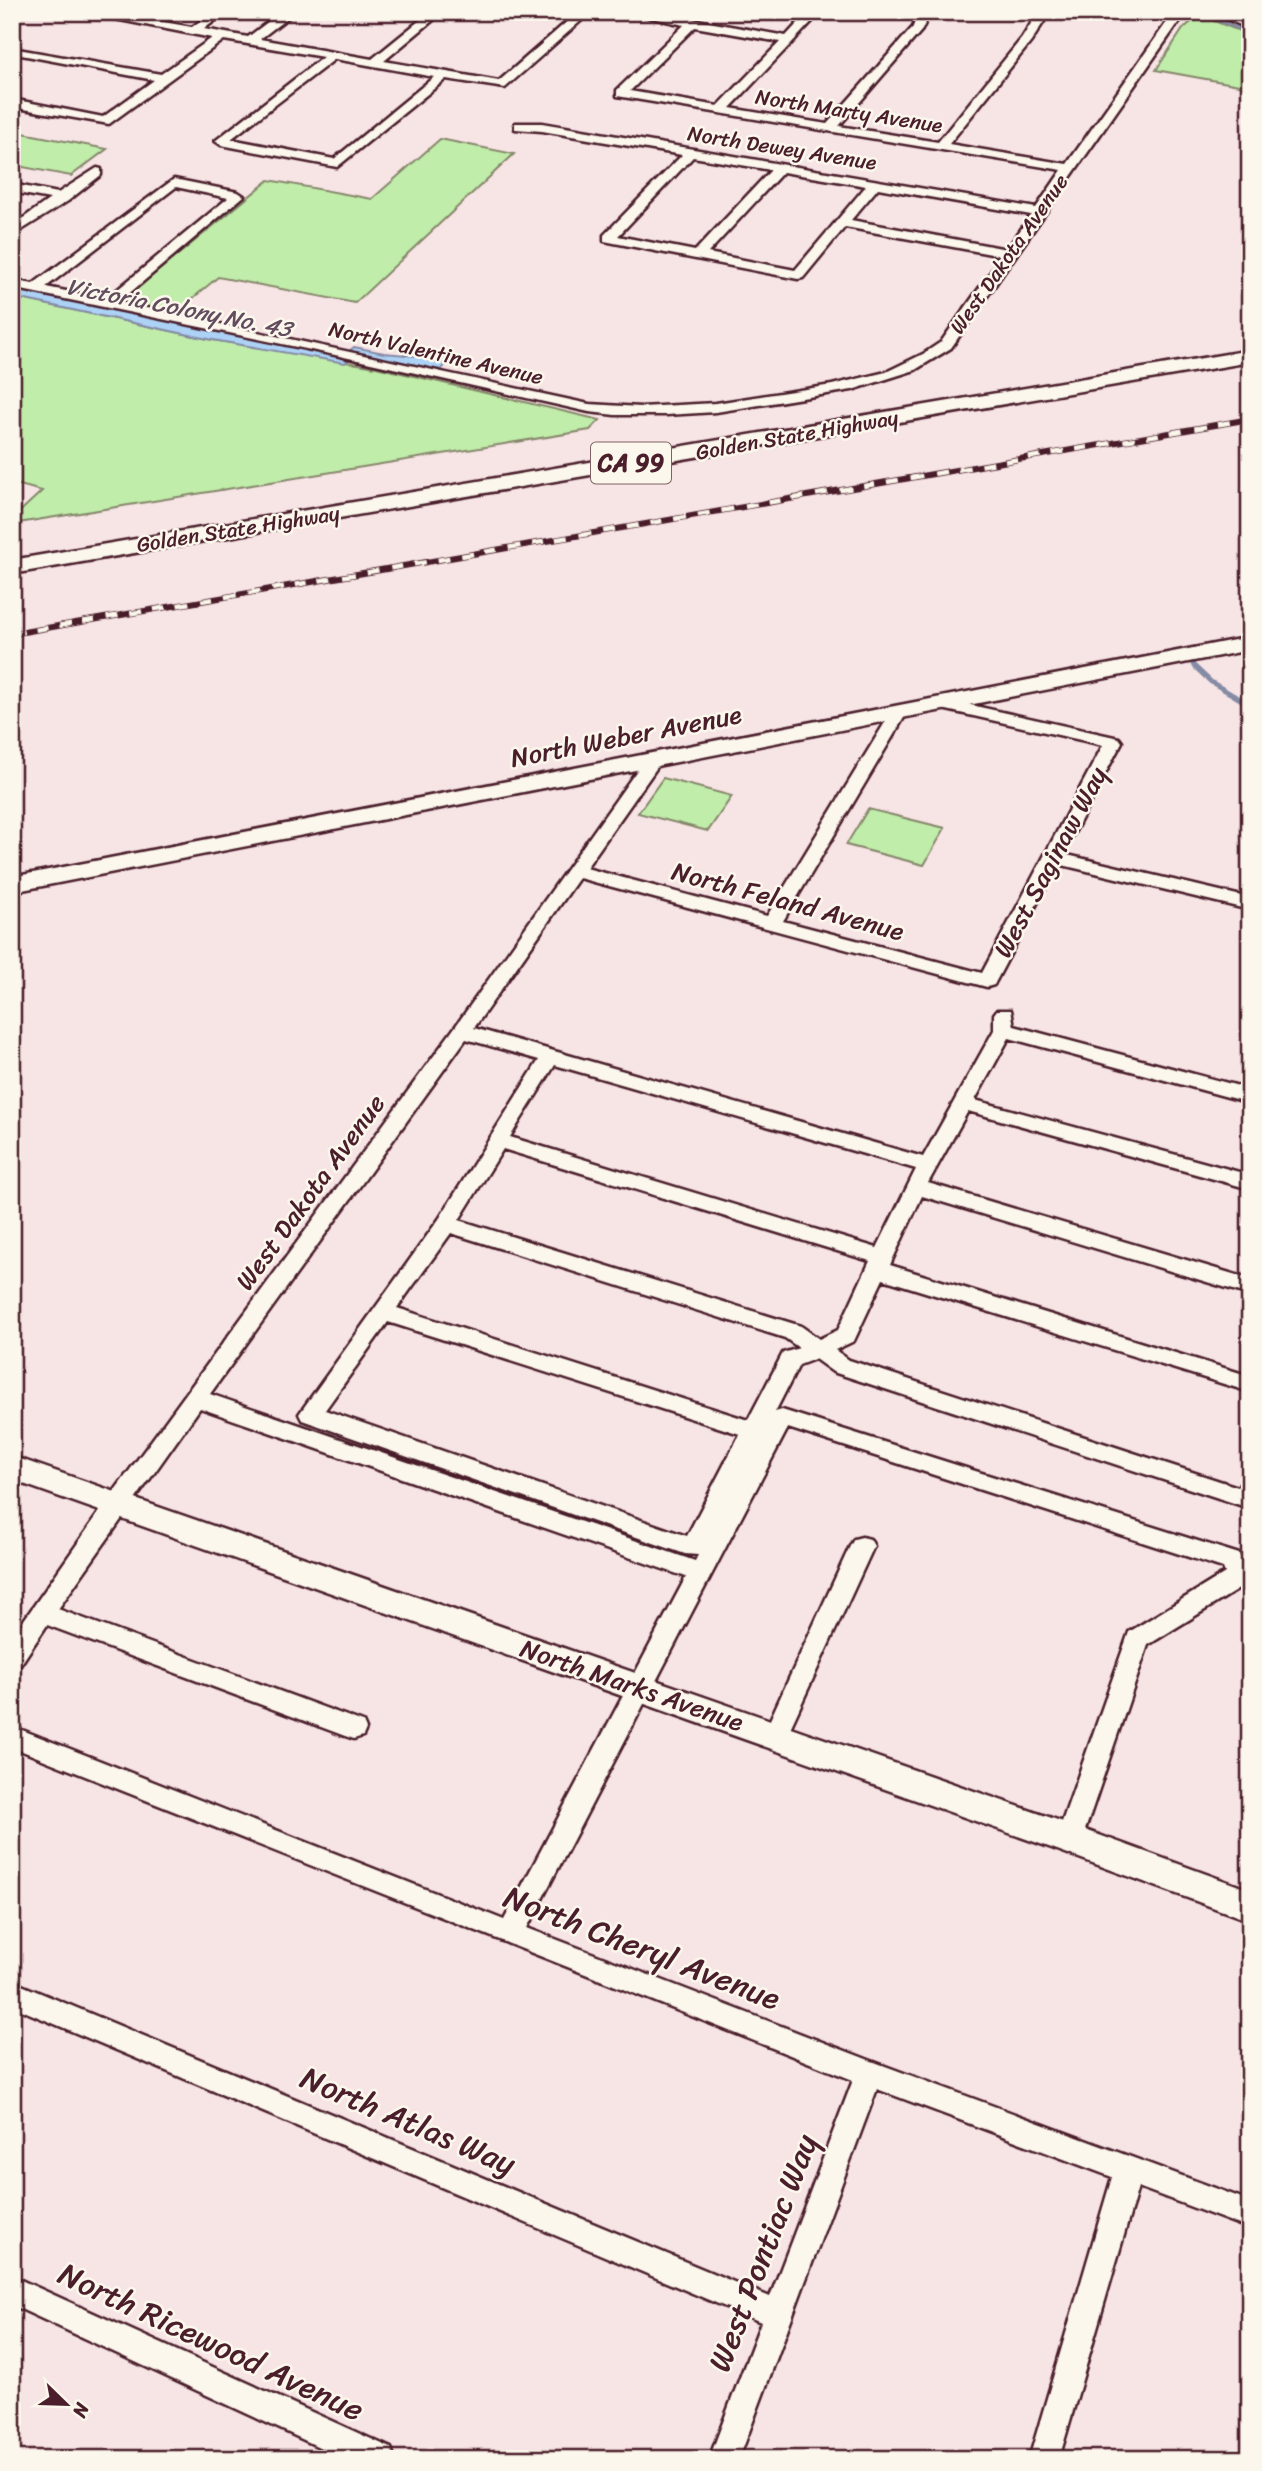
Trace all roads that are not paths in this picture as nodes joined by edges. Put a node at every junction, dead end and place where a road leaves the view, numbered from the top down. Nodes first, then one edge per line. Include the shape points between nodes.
1 (85, 12) edge
2 (220, 12) edge
3 (289, 12) edge
4 (437, 12) edge
5 (585, 12) edge
6 (632, 12) edge
7 (815, 12) edge
8 (924, 12) edge
9 (1044, 12) edge
10 (1180, 12) edge
11 (1216, 12) edge
12 (113, 14) edge
13 (692, 23) junction
14 (1250, 26) edge
15 (193, 32) junction
16 (220, 37) junction
17 (790, 40) junction
18 (250, 41) junction
19 (16, 51) dead end
20 (332, 56) junction
21 (374, 63) junction
22 (443, 75) junction
23 (163, 78) junction
24 (12, 103) edge
25 (722, 110) junction
26 (519, 126) dead end
27 (830, 128) junction
28 (941, 146) junction
29 (690, 153) junction
30 (780, 168) junction
31 (1070, 168) junction
32 (97, 172) dead end
33 (876, 183) junction
34 (12, 188) edge
35 (63, 198) junction
36 (1039, 212) junction
37 (844, 223) junction
38 (16, 226) edge
39 (1010, 254) junction
40 (699, 255) junction
41 (12, 284) edge
42 (35, 289) junction
43 (109, 304) junction
44 (1250, 338) edge
45 (1250, 356) edge
46 (771, 400) joint
47 (12, 546) edge
48 (12, 567) edge
49 (1250, 643) edge
50 (939, 703) junction
51 (901, 710) junction
52 (653, 760) junction
53 (1051, 857) junction
54 (576, 871) junction
55 (12, 885) edge
56 (1250, 904) edge
57 (772, 924) junction
58 (987, 981) joint
59 (463, 1031) junction
60 (551, 1056) junction
61 (1250, 1096) edge
62 (962, 1103) junction
63 (499, 1140) junction
64 (930, 1166) junction
65 (1250, 1182) edge
66 (916, 1187) junction
67 (446, 1224) junction
68 (880, 1263) junction
69 (1250, 1287) edge
70 (383, 1312) junction
71 (817, 1350) junction
72 (1250, 1384) edge
73 (194, 1397) junction
74 (754, 1430) junction
75 (12, 1468) edge
76 (1250, 1486) edge
77 (118, 1503) junction
78 (862, 1546) dead end
79 (702, 1573) junction
80 (44, 1614) junction
81 (12, 1657) edge
82 (642, 1689) junction
83 (354, 1729) dead end
84 (775, 1735) junction
85 (12, 1736) edge
86 (1069, 1839) junction
87 (1250, 1906) edge
88 (510, 1934) junction
89 (12, 1993) edge
90 (869, 2073) junction
91 (1129, 2169) junction
92 (1250, 2215) edge
93 (12, 2290) edge
94 (776, 2314) junction
95 (380, 2459) edge
96 (724, 2459) edge
97 (1044, 2459) edge

1 - 12 street
2 - 15 street
3 - 18 street
4 - 21 street
5 - 22 street via 502,85
6 - 13 street
7 - 17 street
8 - 27 street via 918,28
9 - 28 street via 1027,40
10 - 31 street, West Dakota Avenue
11 - 14 street
12 - 15 street
13 - 17 street
13 - 25 street, North Marty Avenue via 621,93
15 - 16 street
16 - 18 street
16 - 23 street
17 - 25 street
18 - 20 street
19 - 23 street
20 - 21 street
20 - 22 street via 220,141 337,163
21 - 22 street
23 - 24 street via 105,121
25 - 27 street, North Marty Avenue
26 - 29 street, North Dewey Avenue
27 - 28 street, North Marty Avenue
28 - 31 street, North Marty Avenue
29 - 30 street, North Dewey Avenue
29 - 40 street via 609,238
30 - 33 street, North Dewey Avenue
30 - 40 street
31 - 36 street, West Dakota Avenue
32 - 35 street
33 - 36 street, North Dewey Avenue
33 - 37 street
34 - 35 street
35 - 38 street
36 - 39 street, West Dakota Avenue
37 - 39 street
37 - 40 street via 798,275
39 - 46 street, West Dakota Avenue via 946,345 917,365 853,386
41 - 42 street, North Valentine Avenue
42 - 43 street, North Valentine Avenue
42 - 43 street via 174,183 238,196
43 - 46 street, North Valentine Avenue via 589,408 683,412
44 - 47 highway, Golden State Highway / CA 99
45 - 48 highway, Golden State Highway / CA 99
49 - 50 main road, North Weber Avenue
50 - 51 main road, North Weber Avenue
50 - 53 street, West Saginaw Way via 1113,742
51 - 52 main road, North Weber Avenue
51 - 57 street
52 - 54 street, West Dakota Avenue
52 - 55 main road, North Weber Avenue
53 - 56 street
53 - 58 street, West Saginaw Way
54 - 57 street, North Feland Avenue
54 - 59 street, West Dakota Avenue
57 - 58 street, North Feland Avenue
59 - 60 street
59 - 73 street, West Dakota Avenue
60 - 63 street
60 - 64 street
61 - 62 street via 1004,1022
62 - 64 street
62 - 65 street
63 - 67 street
63 - 68 street
64 - 66 street
66 - 68 street
66 - 69 street
67 - 70 street
67 - 71 street via 793,1332
68 - 71 street via 846,1335
68 - 72 street
70 - 74 street
70 - 74 street via 310,1413 693,1547
71 - 74 street via 791,1359
71 - 76 street via 841,1366 1246,1499
73 - 77 street, West Dakota Avenue
73 - 79 street
75 - 77 main road, North Marks Avenue
77 - 80 street, West Dakota Avenue
77 - 82 main road, North Marks Avenue
78 - 84 street
79 - 82 street
79 - 86 street via 782,1418 1231,1561 1239,1577 1138,1639
80 - 81 street, West Dakota Avenue
80 - 83 street
82 - 84 main road, North Marks Avenue
82 - 88 street
84 - 86 main road, North Marks Avenue
85 - 88 street, North Cheryl Avenue
86 - 87 main road, North Marks Avenue
88 - 90 street, North Cheryl Avenue
89 - 94 street, North Atlas Way
90 - 91 street, North Cheryl Avenue
90 - 94 street, West Pontiac Way
91 - 92 street, North Cheryl Avenue
91 - 97 street
93 - 95 street, North Ricewood Avenue
94 - 96 street, West Pontiac Way

